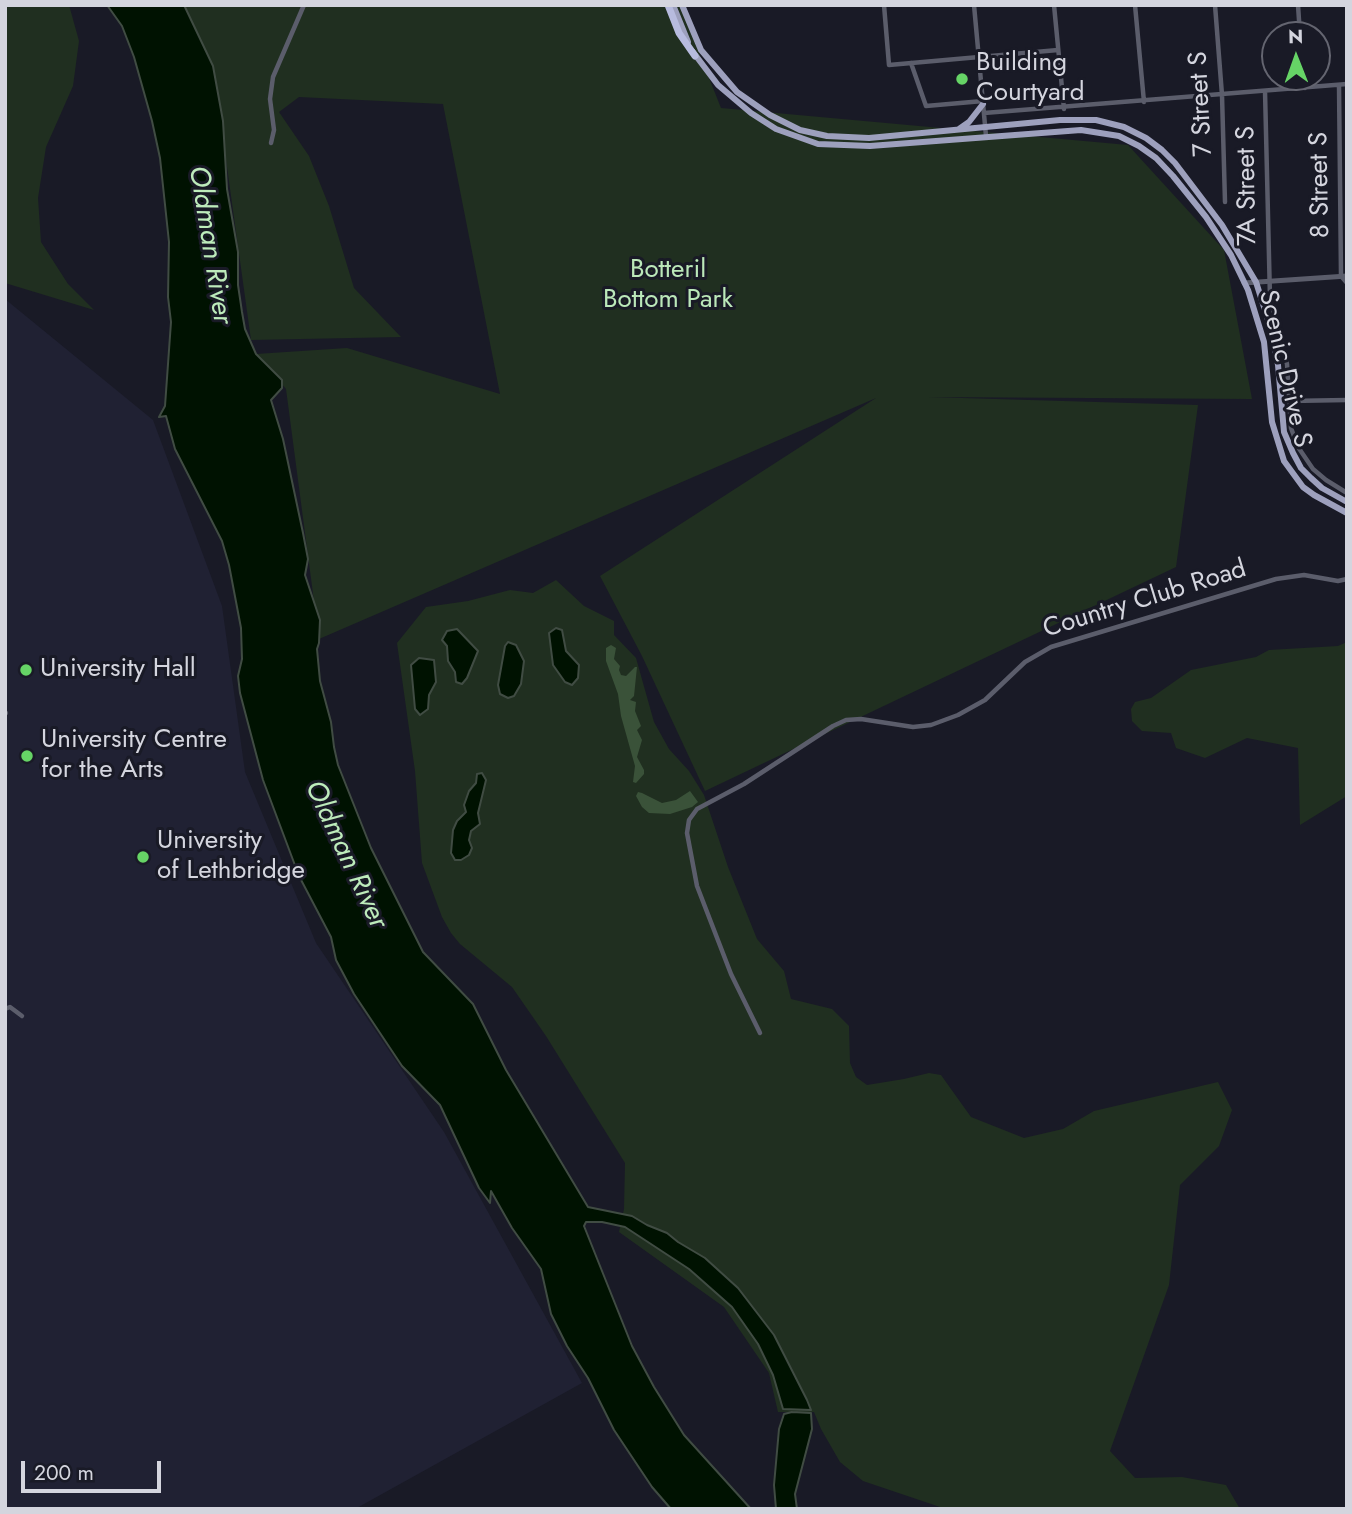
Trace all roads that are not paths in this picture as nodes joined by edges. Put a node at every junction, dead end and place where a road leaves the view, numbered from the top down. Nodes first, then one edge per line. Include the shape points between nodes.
1 (304, 5) edge
2 (671, 5) edge
3 (682, 5) edge
4 (884, 5) edge
5 (974, 5) edge
6 (1054, 5) edge
7 (1135, 5) edge
8 (1215, 5) edge
9 (1058, 50) junction
10 (695, 56) joint
11 (979, 57) junction
12 (911, 63) junction
13 (1347, 84) edge
14 (1339, 85) junction
15 (1331, 86) edge
16 (1265, 91) joint
17 (1222, 95) junction
18 (983, 102) junction
19 (1144, 102) junction
20 (1064, 109) junction
21 (984, 113) junction
22 (986, 127) junction
23 (957, 130) junction
24 (986, 136) junction
25 (271, 143) dead end
26 (1225, 202) dead end
27 (1344, 276) edge
28 (1270, 281) junction
29 (1256, 282) junction
30 (1347, 283) edge
31 (1244, 284) junction
32 (1347, 400) edge
33 (1289, 401) junction
34 (1347, 493) edge
35 (1347, 502) edge
36 (1347, 513) edge
37 (1347, 579) edge
38 (5, 1009) edge
39 (22, 1016) dead end
40 (760, 1032) dead end

1 - 25 street via 273,77
2 - 10 highway via 679,33
3 - 23 main road, Scenic Drive S via 701,50 737,92 800,130 860,138
4 - 12 street via 889,65
5 - 11 street
6 - 9 street
7 - 19 street
8 - 17 street, 7 Street S
9 - 11 street
9 - 20 street
10 - 24 main road, Scenic Drive S via 718,85 751,113 818,144 870,146
11 - 12 street
11 - 18 street
12 - 18 street via 926,106
13 - 14 street
14 - 15 street
14 - 27 street, 8 Street S
16 - 17 street
16 - 28 street, 7A Street S
17 - 19 street
17 - 26 street, 7 Street S
18 - 21 street
18 - 23 main road
19 - 20 street
20 - 21 street
21 - 22 street
22 - 23 main road, Scenic Drive S
22 - 24 street
22 - 29 main road, Scenic Drive S via 1096,120 1146,138 1175,163 1222,225
24 - 31 main road, Scenic Drive S via 1081,130 1119,136 1139,146 1173,176 1206,217
27 - 28 street
27 - 30 street, 8 Street S
28 - 29 street
28 - 33 street, Scenic Drive S via 1287,364
29 - 31 street
29 - 35 main road, Scenic Drive S via 1271,329 1287,440 1301,468 1322,488
31 - 36 main road, Scenic Drive S via 1264,342 1272,422 1284,461 1303,487
32 - 33 street
33 - 34 street, Scenic Drive S via 1293,434 1305,459
37 - 40 street, Country Club Road via 1304,575 1276,579 1063,643 1026,662 985,700 958,715 913,727 846,720 697,809 687,833 697,886 731,974
38 - 39 street via 10,1007

